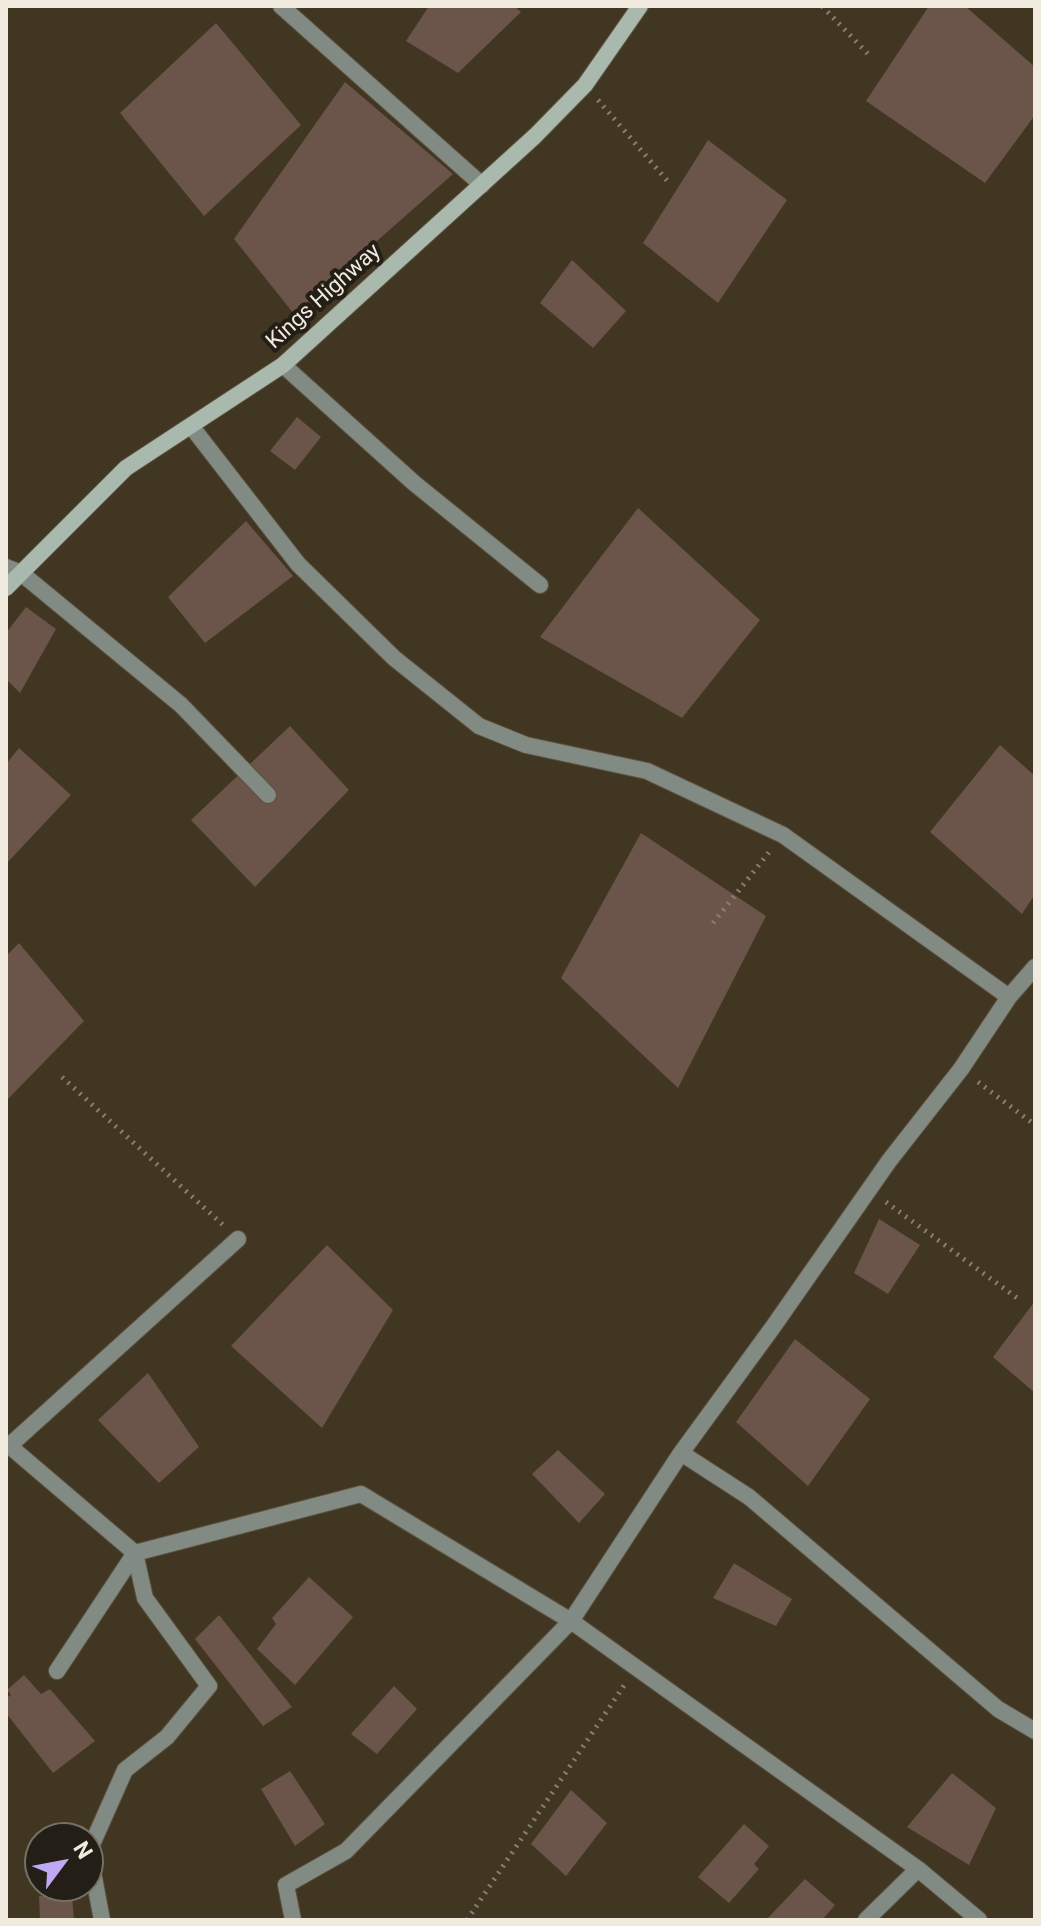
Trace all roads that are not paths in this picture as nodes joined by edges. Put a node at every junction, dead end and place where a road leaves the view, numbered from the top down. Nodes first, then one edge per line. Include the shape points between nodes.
1 (281, 6) edge
2 (640, 6) edge
3 (482, 185) junction
4 (283, 365) junction
5 (191, 426) junction
6 (13, 570) edge
7 (540, 585) dead end
8 (6, 588) edge
9 (268, 795) dead end
10 (1035, 967) edge
11 (1009, 997) junction
12 (238, 1239) road end
13 (8, 1444) edge
14 (681, 1453) junction
15 (135, 1553) junction
16 (571, 1621) junction
17 (57, 1671) dead end
18 (1035, 1731) edge
19 (918, 1869) junction
20 (102, 1920) edge
21 (293, 1920) edge
22 (866, 1920) edge
23 (979, 1920) edge

1 - 3 street
2 - 3 street, Kings Highway via 585,85
3 - 4 street, Kings Highway
4 - 5 street, Kings Highway
4 - 7 street via 414,483
5 - 6 street, Kings Highway via 126,468
5 - 11 street via 298,564 394,658 479,726 526,745 647,771 783,835
6 - 8 street, Kings Highway
6 - 9 street via 181,705
10 - 11 street
11 - 14 street
12 - 13 street
13 - 15 street
14 - 16 street
14 - 18 street via 749,1497 998,1709
15 - 16 street via 361,1494
15 - 17 street
15 - 20 street via 145,1598 209,1686 167,1737 125,1770 89,1851
16 - 19 street
16 - 21 street via 346,1851 286,1885
19 - 22 street
19 - 23 street

